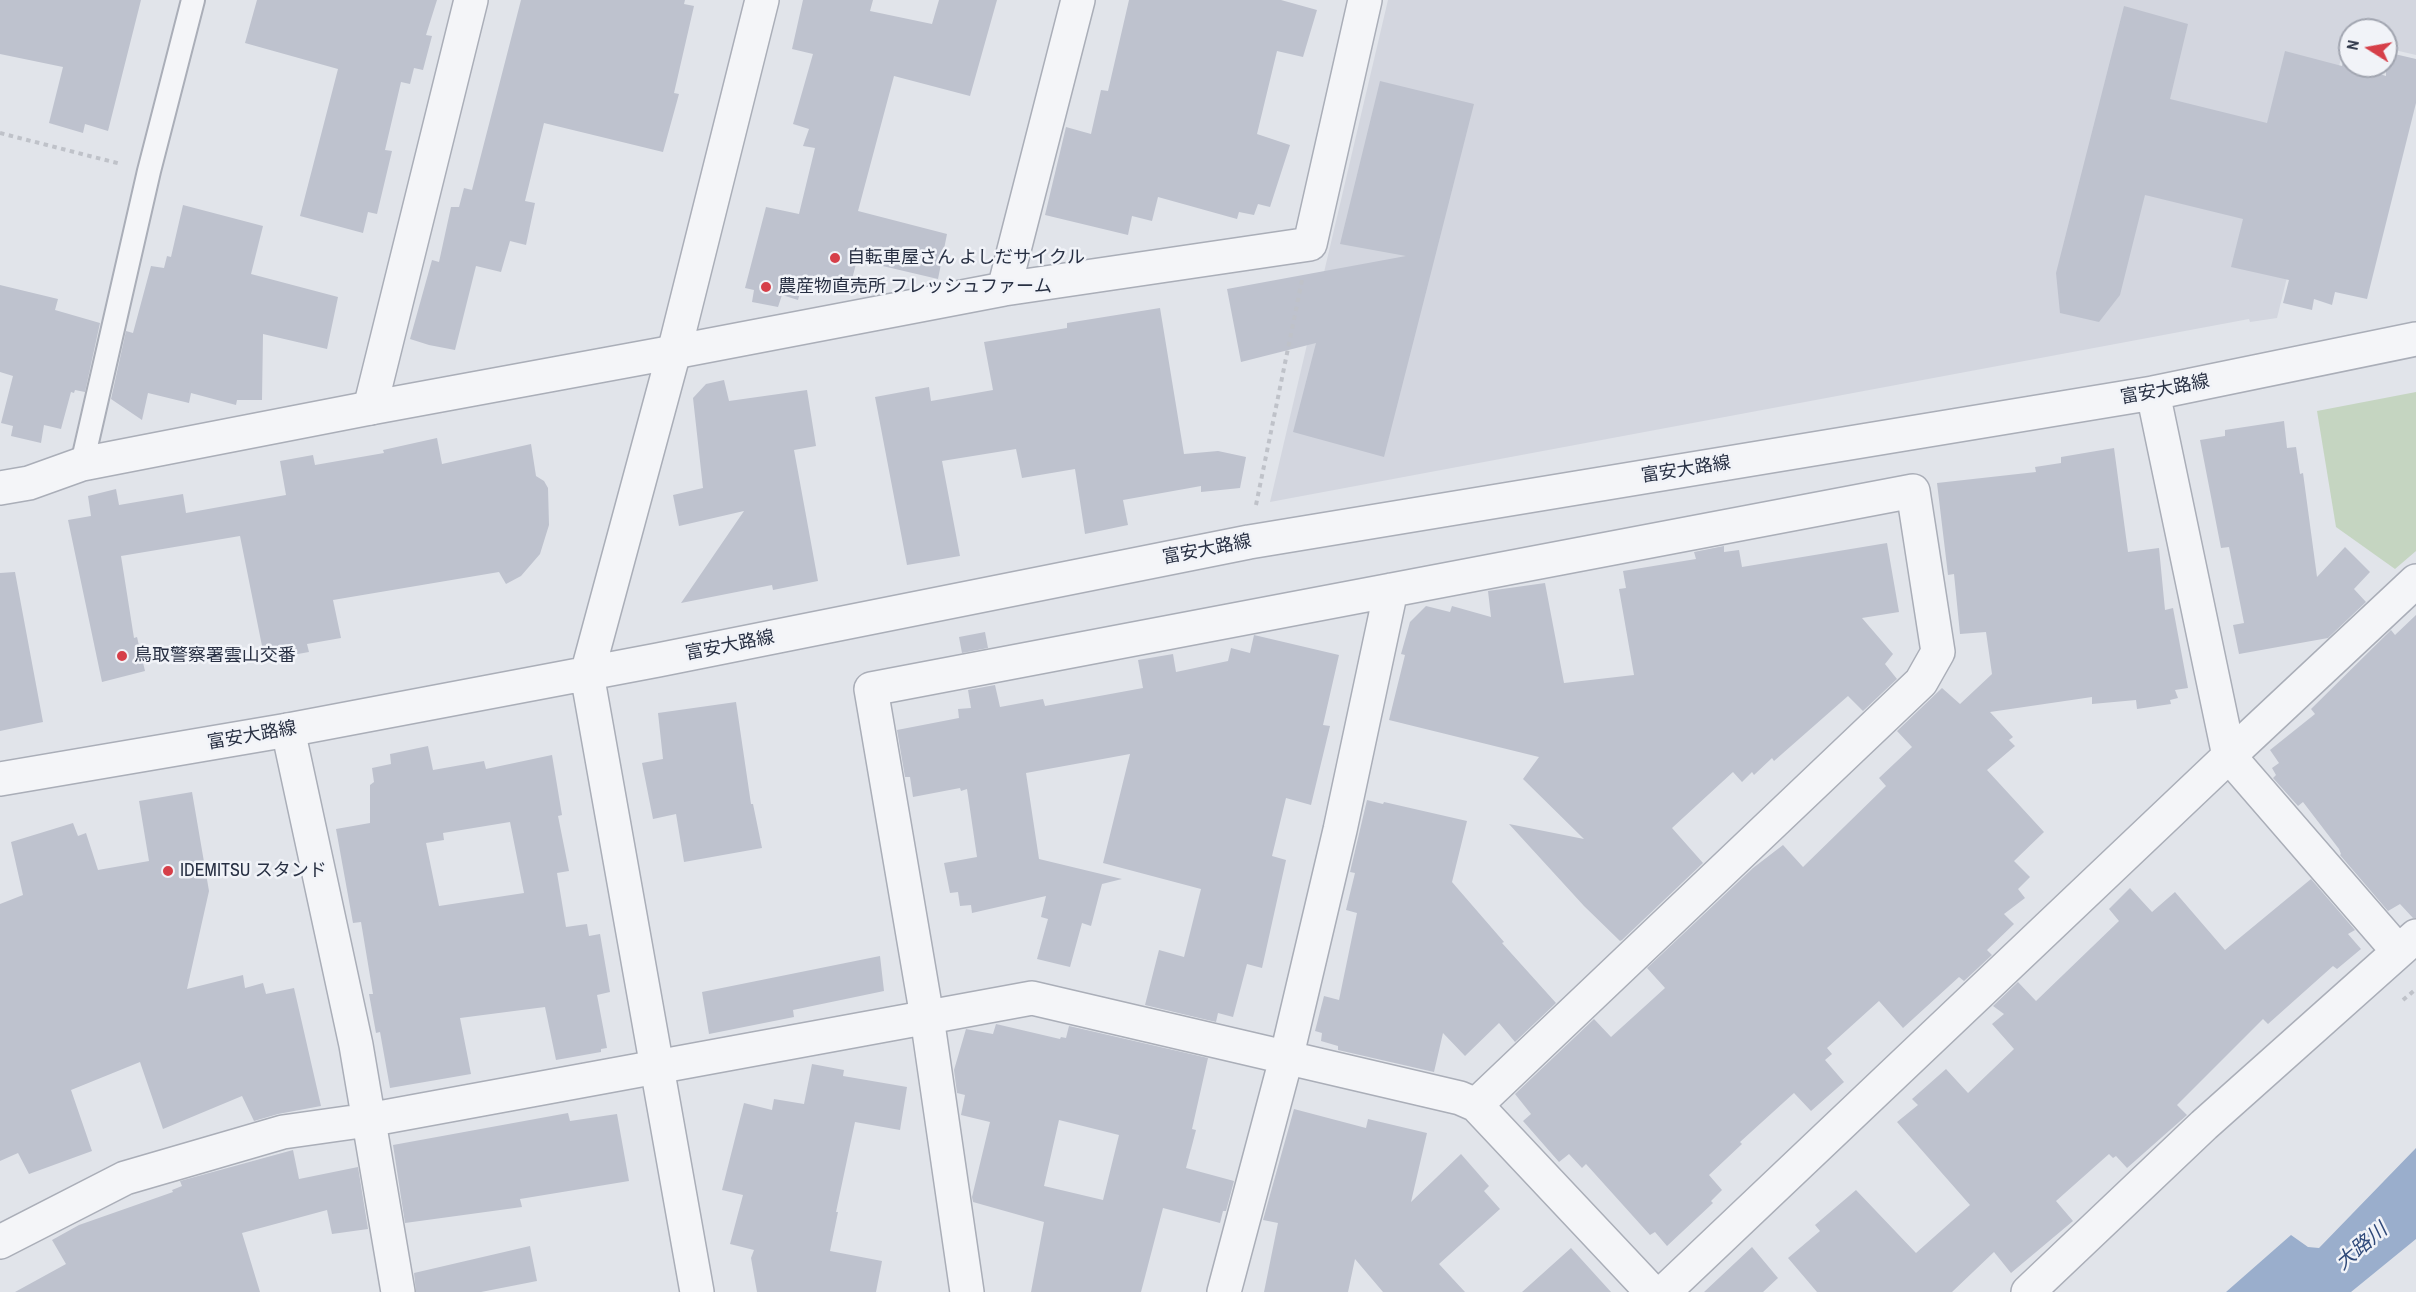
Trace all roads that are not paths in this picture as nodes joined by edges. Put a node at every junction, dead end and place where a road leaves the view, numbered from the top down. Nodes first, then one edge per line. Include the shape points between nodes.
1 (193, 0) edge
2 (471, 0) edge
3 (762, 0) edge
4 (1078, 0) edge
5 (1365, 0) edge
6 (1004, 289) junction
7 (2416, 339) edge
8 (674, 352) junction
9 (2153, 393) junction
10 (370, 408) junction
11 (82, 464) junction
12 (0, 488) edge
13 (2416, 581) edge
14 (1391, 590) junction
15 (587, 674) junction
16 (288, 730) junction
17 (2229, 756) junction
18 (0, 779) edge
19 (2407, 943) edge
20 (927, 1017) junction
21 (1286, 1059) junction
22 (657, 1066) junction
23 (1476, 1106) junction
24 (368, 1120) junction
25 (0, 1242) edge
26 (398, 1292) edge
27 (698, 1292) edge
28 (967, 1292) edge
29 (1224, 1292) edge
30 (1652, 1292) edge
31 (1664, 1292) edge
32 (2028, 1292) edge

1 - 11 lane via 149,171
2 - 10 street
3 - 8 street
4 - 6 street
5 - 6 street via 1310,244
6 - 8 street
7 - 9 street, 富安大路線
8 - 10 street
8 - 15 street
9 - 15 street, 富安大路線 via 1249,542
9 - 17 street
10 - 11 street
11 - 12 street via 29,483
13 - 17 street
14 - 20 street via 871,689
14 - 21 street
14 - 23 street via 1913,491 1938,652 1921,682
15 - 16 street, 富安大路線
15 - 22 street
16 - 18 street, 富安大路線
16 - 24 street via 356,1045
17 - 19 street
17 - 31 street
19 - 32 street via 2204,1125
20 - 21 street via 1032,998
20 - 22 street
20 - 28 street
21 - 23 street via 1460,1098
21 - 29 street
22 - 24 street
22 - 27 street
23 - 30 street
24 - 25 street via 283,1132 125,1178
24 - 26 street

